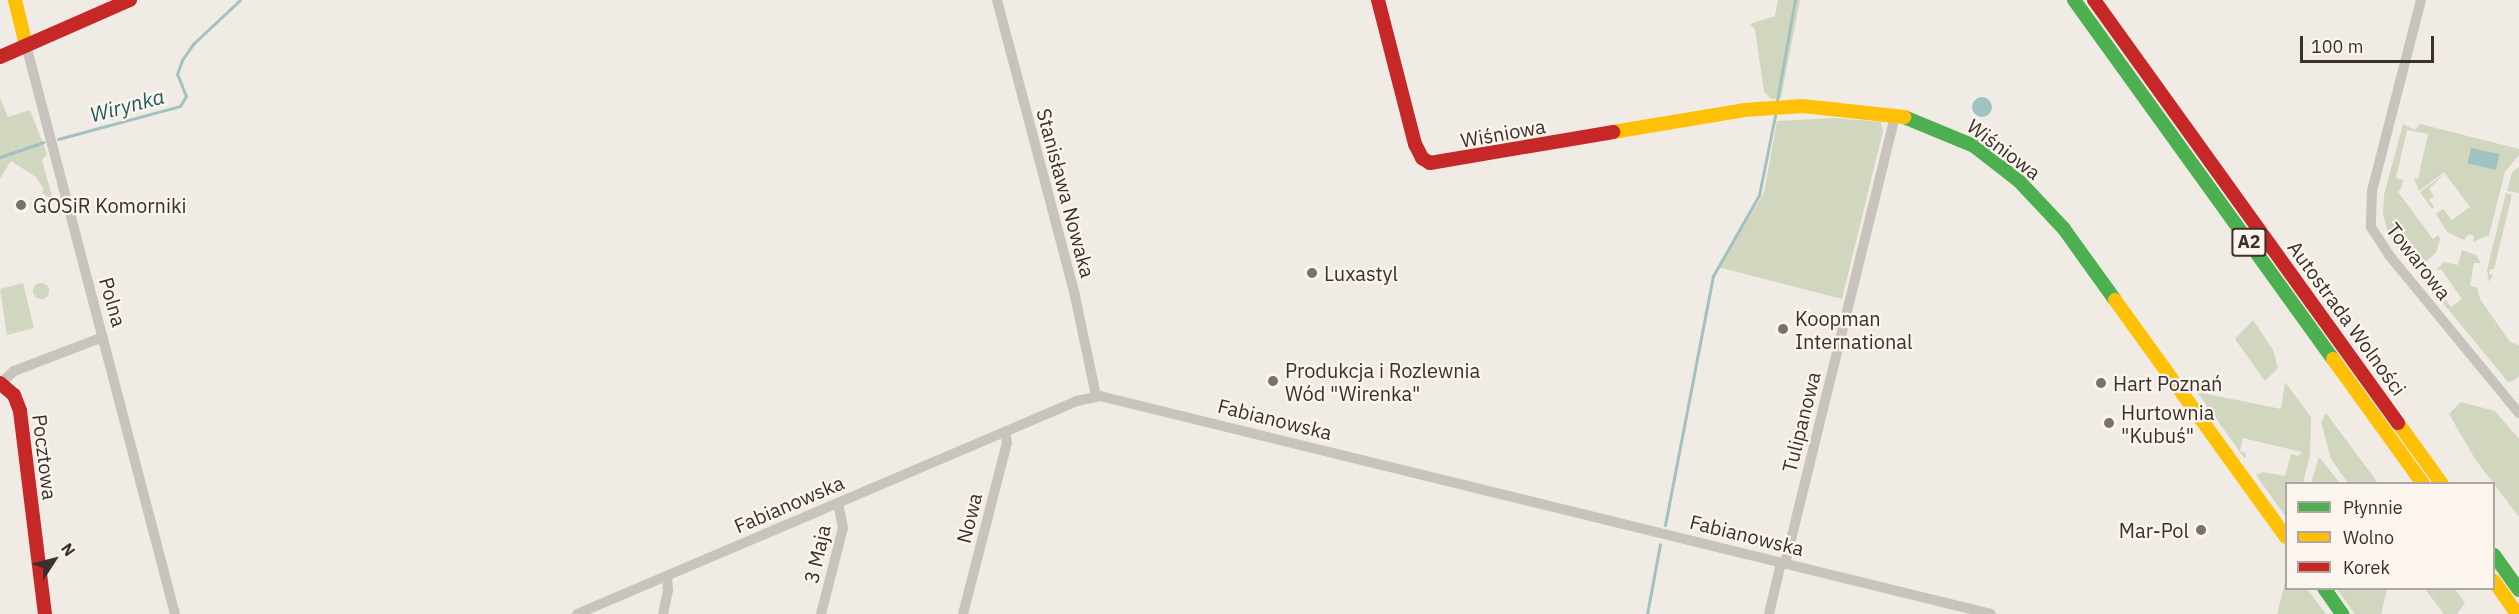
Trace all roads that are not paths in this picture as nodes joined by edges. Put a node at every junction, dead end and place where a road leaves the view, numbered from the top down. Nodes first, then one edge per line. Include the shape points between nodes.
1 (15, 0) edge
2 (130, 0) edge
3 (997, 0) edge
4 (1378, 0) edge
5 (2074, 0) edge
6 (2094, 0) edge
7 (2421, 0) edge
8 (26, 45) junction
9 (0, 57) edge
10 (1895, 115) junction
11 (103, 337) junction
12 (0, 383) edge
13 (1096, 396) junction
14 (2519, 413) edge
15 (1005, 432) junction
16 (2422, 482) edge
17 (2441, 482) edge
18 (838, 503) junction
19 (2285, 536) edge
20 (2495, 558) edge
21 (1783, 563) junction
22 (667, 576) junction
23 (2495, 584) edge
24 (2325, 590) edge
25 (2519, 590) edge
26 (1978, 612) edge
27 (45, 614) edge
28 (175, 614) edge
29 (577, 614) edge
30 (663, 614) edge
31 (821, 614) edge
32 (963, 614) edge
33 (1768, 614) edge
34 (1991, 614) edge
35 (2342, 614) edge
36 (2517, 614) edge

1 - 8 main road, Polna
2 - 8 main road
3 - 13 street, Stanisława Nowaka via 1075,296
4 - 10 main road, Wiśniowa via 1415,144 1426,162 1441,163 1769,107 1815,105
5 - 16 main road, Autostrada Wolności / A2
6 - 17 main road, Autostrada Wolności / A2
7 - 14 street, Towarowa via 2372,191 2371,227 2389,255
8 - 9 main road
8 - 11 street, Polna
10 - 19 main road, Wiśniowa via 1932,125 1974,146 2045,207
10 - 21 street, Tulipanowa
11 - 12 street, Pocztowa via 14,371
11 - 28 street, Polna
12 - 27 main road, Pocztowa via 14,395 20,411
13 - 15 street, Fabianowska
13 - 21 street, Fabianowska
15 - 18 street, Fabianowska
15 - 32 street, Nowa via 1007,443
18 - 22 street, Fabianowska
18 - 31 street, 3 Maja via 843,528
20 - 25 main road
21 - 26 street, Fabianowska
21 - 33 street, Tulipanowa
22 - 29 street, Fabianowska
22 - 30 street
23 - 36 main road
24 - 35 main road
26 - 34 street, Fabianowska

